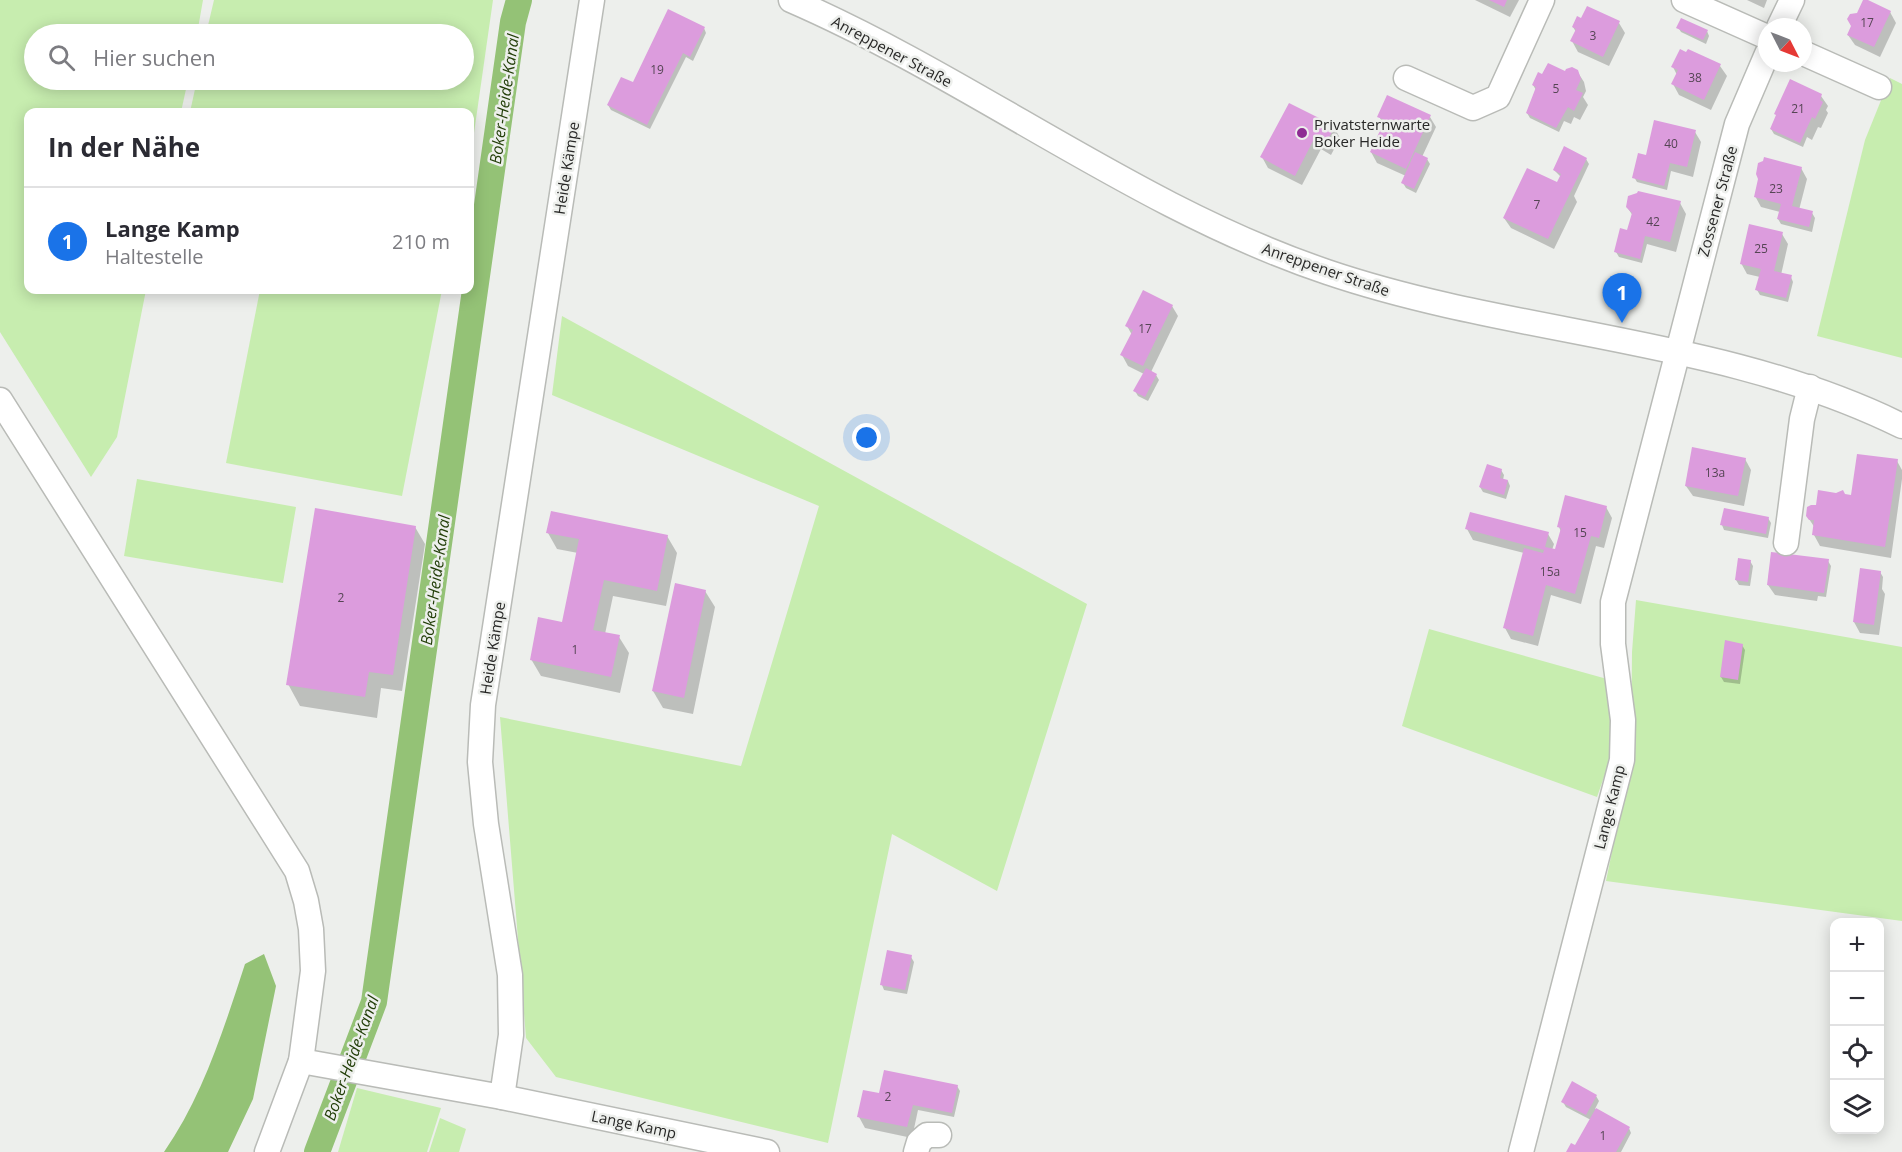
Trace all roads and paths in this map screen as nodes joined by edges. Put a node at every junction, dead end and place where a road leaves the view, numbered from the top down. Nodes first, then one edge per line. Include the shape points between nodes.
1 (592, 0) edge
2 (791, 0) edge
3 (1542, 0) edge
4 (1684, 0) edge
5 (1792, 0) edge
6 (1783, 18) edge
7 (1758, 33) edge
8 (1812, 57) edge
9 (1759, 72) edge
10 (1406, 78) dead end
11 (1879, 87) dead end
12 (1677, 353) junction
13 (1810, 387) junction
14 (0, 400) edge
15 (1902, 426) edge
16 (1786, 543) dead end
17 (311, 1063) junction
18 (502, 1097) junction
19 (939, 1135) dead end
20 (267, 1152) edge
21 (767, 1152) edge
22 (916, 1152) edge
23 (1521, 1152) edge

1 - 18 street, Heide Kämpe via 483,705 480,762 486,824 510,975 511,1035
2 - 12 street, Anreppener Straße via 882,43 1186,212 1282,256 1377,288 1485,315
3 - 10 street via 1498,97 1473,108
4 - 7 street
5 - 6 street
8 - 11 street
9 - 12 street, Zossener Straße via 1737,124
12 - 13 street, Anreppener Straße
12 - 23 street, Lange Kamp via 1613,602 1613,644 1623,720 1622,760
13 - 15 street, Anreppener Straße
13 - 16 street via 1802,419
14 - 17 street via 297,871 308,910 313,971
17 - 18 street
17 - 20 street
18 - 21 street, Lange Kamp
19 - 22 street via 927,1135

